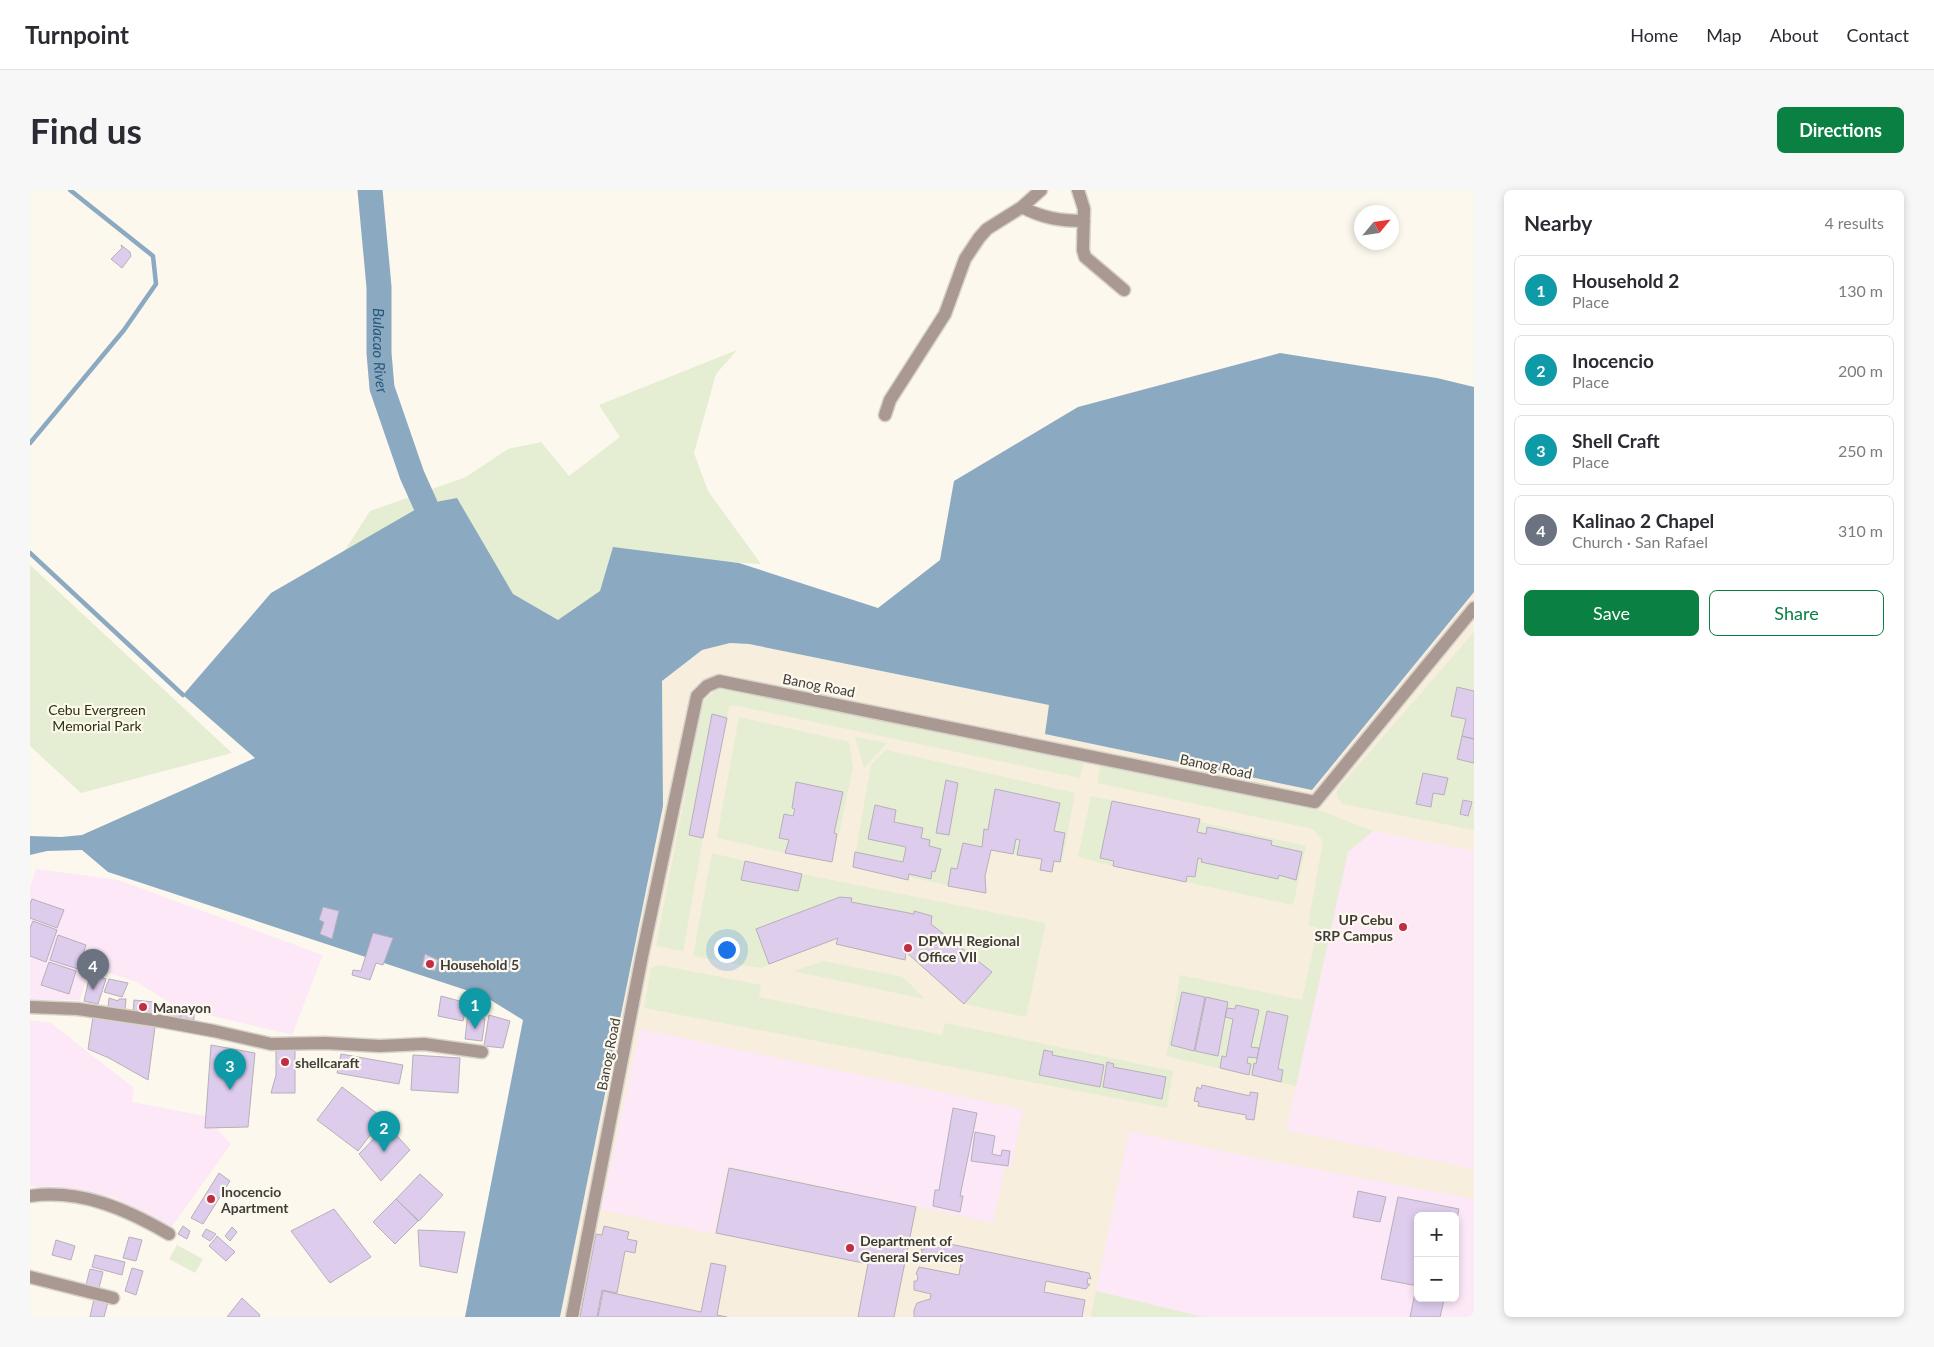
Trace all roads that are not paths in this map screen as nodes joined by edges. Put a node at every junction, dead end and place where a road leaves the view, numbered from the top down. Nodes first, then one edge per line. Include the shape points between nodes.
1 (1041, 190) edge
2 (1078, 190) edge
3 (1022, 207) junction
4 (1084, 222) junction
5 (1124, 290) dead end
6 (885, 415) dead end
7 (1474, 608) edge
8 (30, 1007) edge
9 (482, 1052) dead end
10 (30, 1196) edge
11 (169, 1234) dead end
12 (30, 1277) edge
13 (113, 1298) dead end
14 (572, 1317) edge

1 - 3 street
2 - 4 street
3 - 4 street via 1058,220
3 - 6 street via 987,229 965,259 945,314 890,400
4 - 5 street via 1085,257
7 - 14 street, Banog Road via 1315,802 719,681 707,686 698,696 693,715 642,956
8 - 9 street via 78,1009 214,1031 271,1044 424,1044
10 - 11 street via 52,1193 111,1204
12 - 13 street

